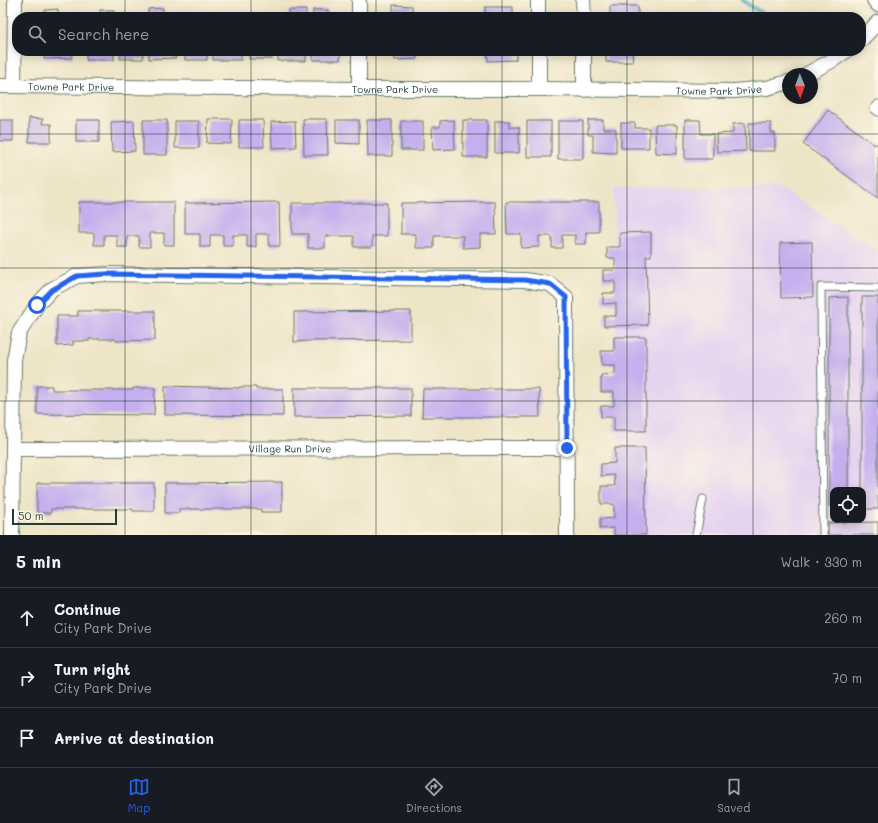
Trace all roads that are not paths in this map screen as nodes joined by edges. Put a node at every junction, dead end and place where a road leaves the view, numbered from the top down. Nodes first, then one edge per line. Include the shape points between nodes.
1 (15, 0) edge
2 (359, 0) edge
3 (538, 0) edge
4 (584, 0) edge
5 (874, 0) edge
6 (878, 5) edge
7 (15, 12) edge
8 (359, 12) edge
9 (538, 12) edge
10 (584, 12) edge
11 (878, 22) edge
12 (866, 35) edge
13 (14, 56) edge
14 (359, 56) edge
15 (539, 56) edge
16 (584, 56) edge
17 (839, 56) edge
18 (818, 68) edge
19 (782, 84) edge
20 (0, 86) edge
21 (14, 86) junction
22 (359, 89) junction
23 (539, 89) junction
24 (584, 90) junction
25 (878, 104) edge
26 (878, 112) edge
27 (878, 288) edge
28 (567, 448) junction
29 (13, 449) junction
30 (703, 498) dead end
31 (12, 535) edge
32 (567, 535) edge
33 (696, 535) edge
34 (823, 535) edge

1 - 7 street
2 - 8 street
3 - 9 street
4 - 10 street
5 - 6 street
11 - 12 street
13 - 21 street
14 - 22 street
15 - 23 street
16 - 24 street
17 - 18 street
19 - 24 street, Towne Park Drive via 768,88 734,91
20 - 21 street, Towne Park Drive
21 - 22 street, Towne Park Drive
22 - 23 street, Towne Park Drive
23 - 24 street, Towne Park Drive
25 - 26 lane via 874,109
27 - 34 lane via 820,287
28 - 29 street, Village Run Drive
28 - 29 street via 566,297 550,284 517,280 106,274 77,276 52,290 37,305 19,333 14,360
28 - 32 street
29 - 31 street
30 - 33 lane

